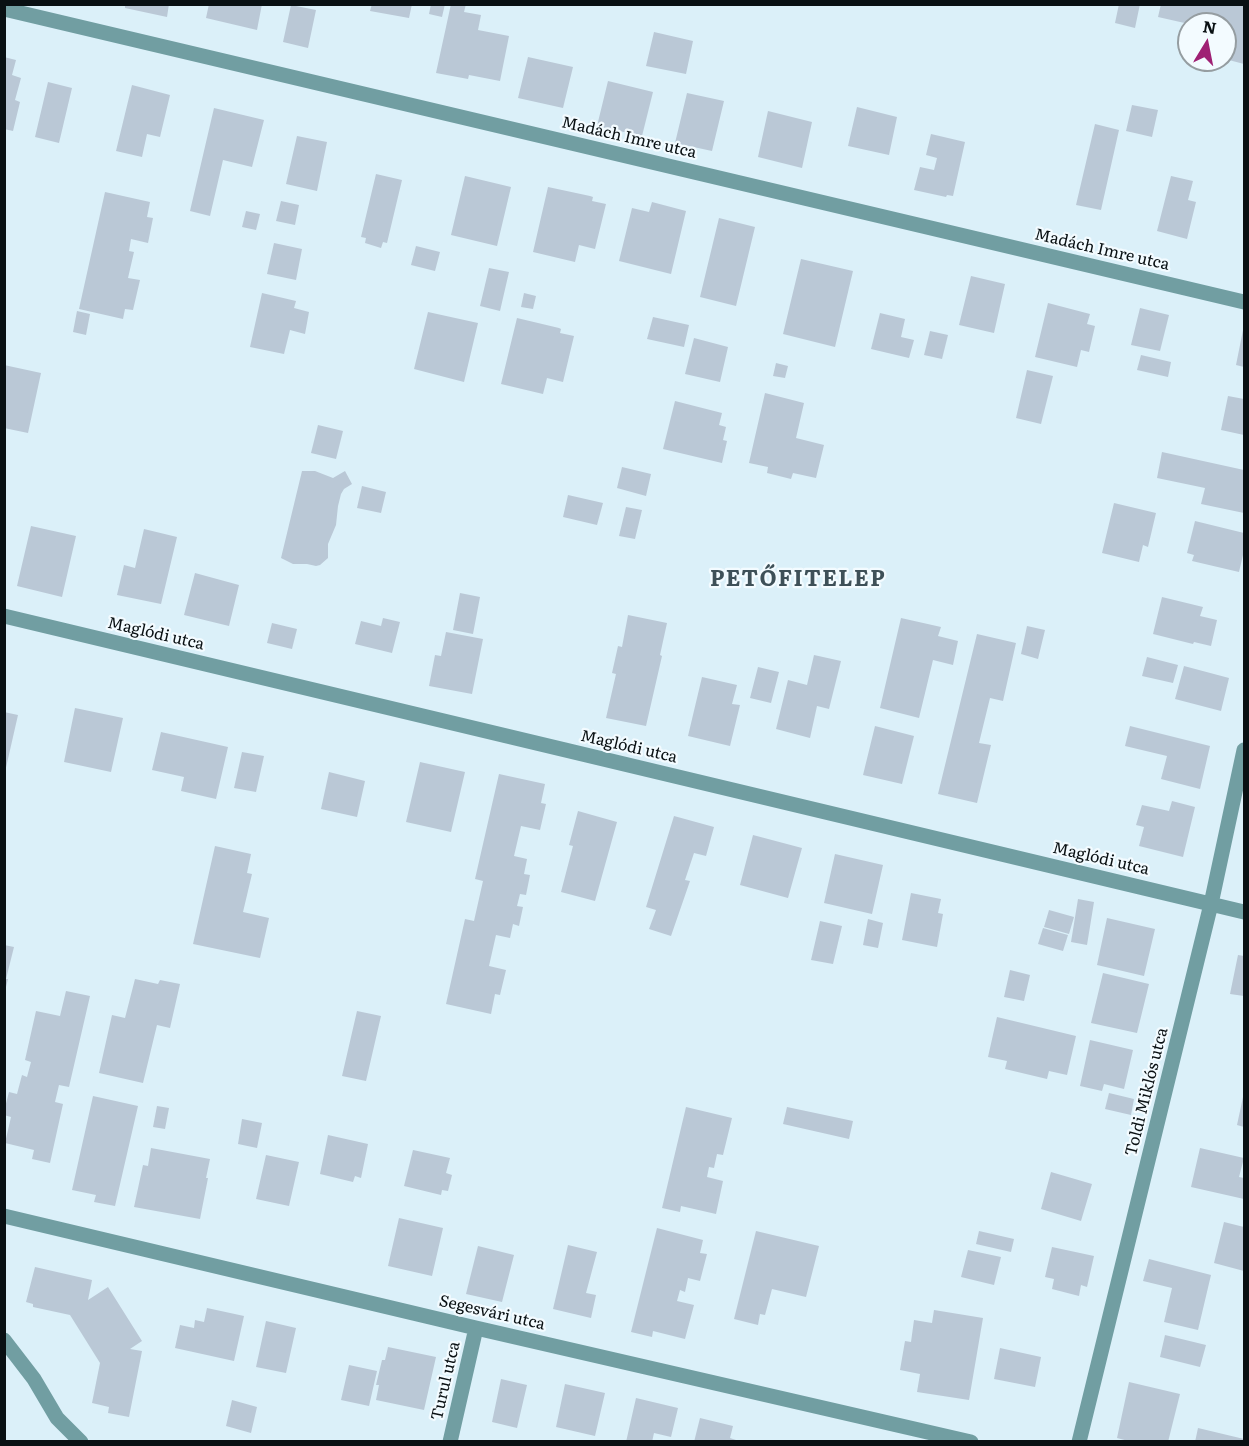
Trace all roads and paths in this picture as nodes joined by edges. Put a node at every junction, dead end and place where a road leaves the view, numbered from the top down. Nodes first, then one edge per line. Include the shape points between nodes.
1 (4, 9) edge
2 (1245, 302) edge
3 (4, 616) edge
4 (1245, 750) edge
5 (1211, 904) junction
6 (1245, 912) edge
7 (4, 1216) edge
8 (476, 1328) junction
9 (4, 1340) edge
10 (81, 1442) edge
11 (450, 1442) edge
12 (971, 1442) edge
13 (1079, 1442) edge

1 - 2 street, Madách Imre utca
3 - 5 street, Maglódi utca
4 - 5 street, Toldi Miklós utca
5 - 6 street, Maglódi utca
5 - 13 street, Toldi Miklós utca
7 - 8 street, Segesvári utca
8 - 11 street, Turul utca
8 - 12 street, Segesvári utca
9 - 10 street via 57,1418

